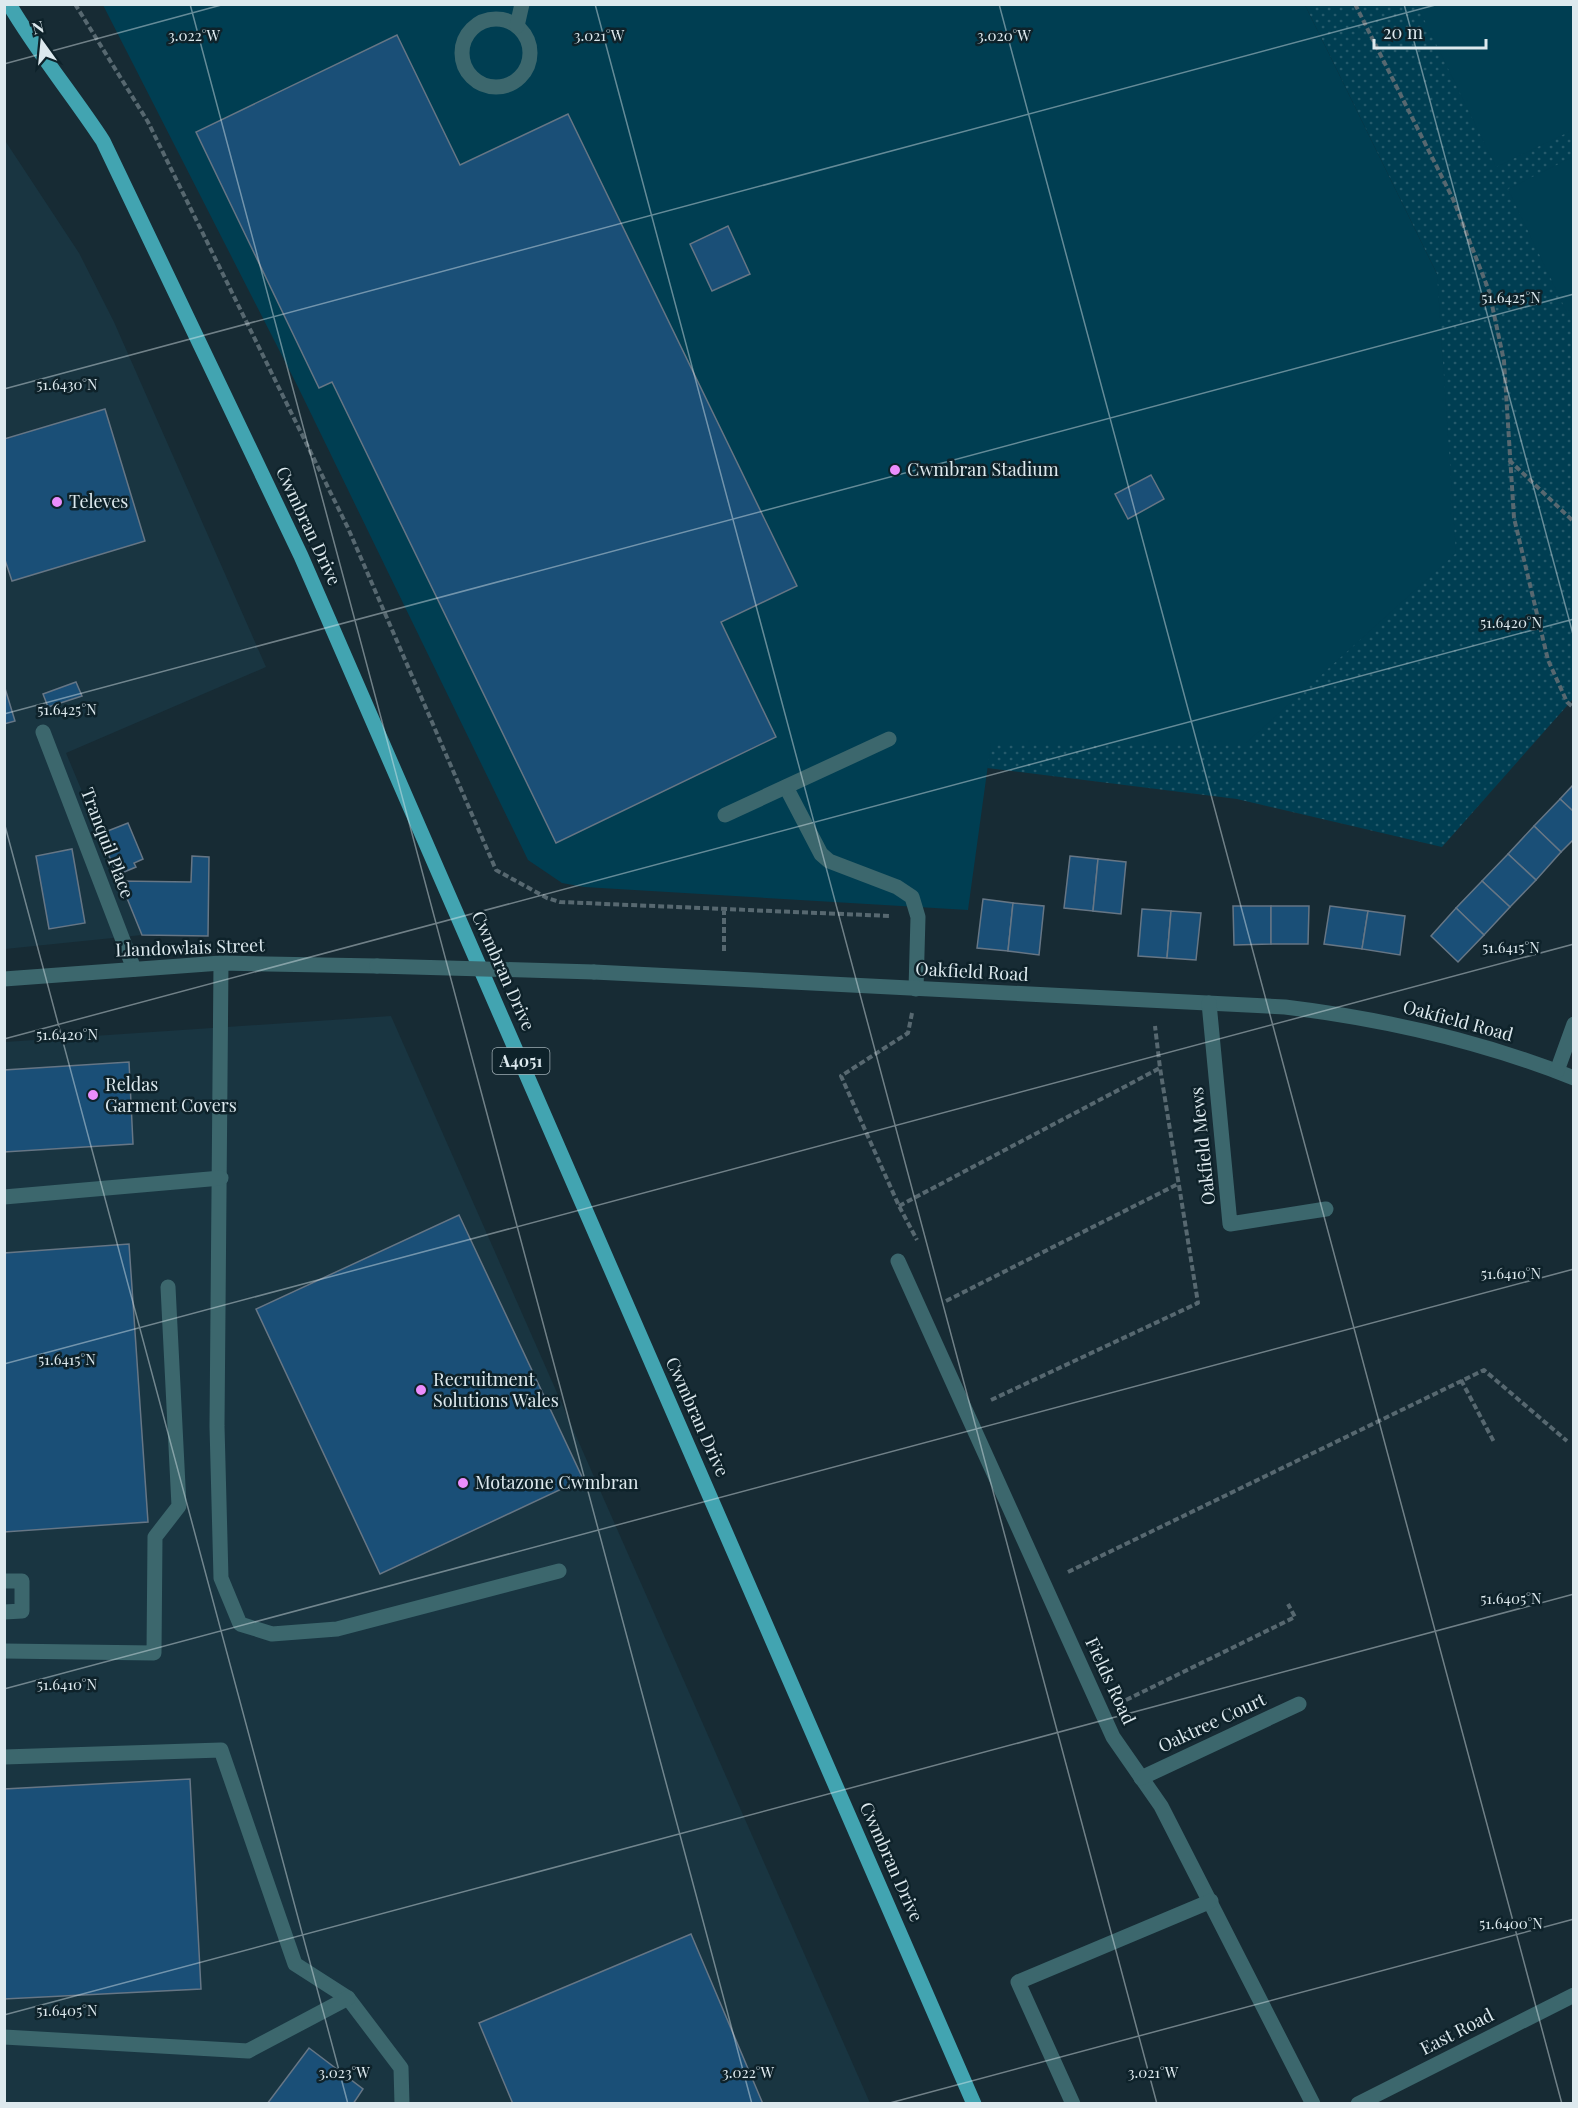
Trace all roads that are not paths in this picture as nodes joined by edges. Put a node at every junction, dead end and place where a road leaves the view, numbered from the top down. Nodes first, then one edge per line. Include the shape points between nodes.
1 (9, 4) edge
2 (522, 4) edge
3 (4, 19) edge
4 (517, 26) junction
5 (30, 39) junction
6 (43, 732) dead end
7 (889, 739) dead end
8 (786, 787) junction
9 (725, 815) dead end
10 (221, 963) junction
11 (377, 966) joint
12 (134, 969) junction
13 (4, 979) edge
14 (916, 989) junction
15 (1209, 1003) junction
16 (1574, 1024) edge
17 (1557, 1071) junction
18 (1574, 1078) edge
19 (221, 1178) junction
20 (4, 1197) edge
21 (1326, 1209) dead end
22 (898, 1261) road end
23 (168, 1287) dead end
24 (559, 1571) dead end
25 (4, 1581) edge
26 (4, 1612) edge
27 (4, 1651) edge
28 (1299, 1704) dead end
29 (4, 1758) edge
30 (1141, 1778) junction
31 (1211, 1901) junction
32 (1574, 1995) edge
33 (348, 1998) junction
34 (4, 2037) edge
35 (402, 2103) edge
36 (974, 2103) edge
37 (1073, 2103) edge
38 (1313, 2103) edge
39 (1358, 2103) edge

1 - 5 main road, A4051
2 - 4 street
3 - 5 main road, A4051
4 - 4 street via 529,43 529,65 524,74 506,87 484,86 474,80 463,60 466,37 484,21 496,19
5 - 36 main road, Cwmbran Drive / A4051 via 103,141 301,556
6 - 12 street, Tranquil Place
7 - 8 street
8 - 9 street
8 - 14 street via 821,854 829,861 906,891 912,897 918,917
10 - 11 street, Llandowlais Street
10 - 12 street, Llandowlais Street
10 - 19 street
11 - 14 street, Oakfield Road, bridge via 594,972
12 - 13 street, Llandowlais Street
14 - 15 street, Oakfield Road
15 - 17 street, Oakfield Road via 1350,1015 1447,1036
15 - 21 street, Oakfield Mews via 1230,1224
16 - 17 street
17 - 18 street, Oakfield Road
19 - 20 street
19 - 24 street via 217,1426 221,1578 240,1624 272,1634 337,1629
22 - 30 street, Fields Road via 1113,1737
23 - 27 street via 179,1506 155,1537 154,1653
25 - 26 street via 22,1581 22,1611
28 - 30 street, Oaktree Court
29 - 33 street via 221,1750 295,1964
30 - 31 street, Fields Road via 1161,1806
31 - 37 street via 1018,1982
31 - 38 street, Fields Road
32 - 39 street, East Road
33 - 34 street via 248,2051
33 - 35 street via 401,2068

